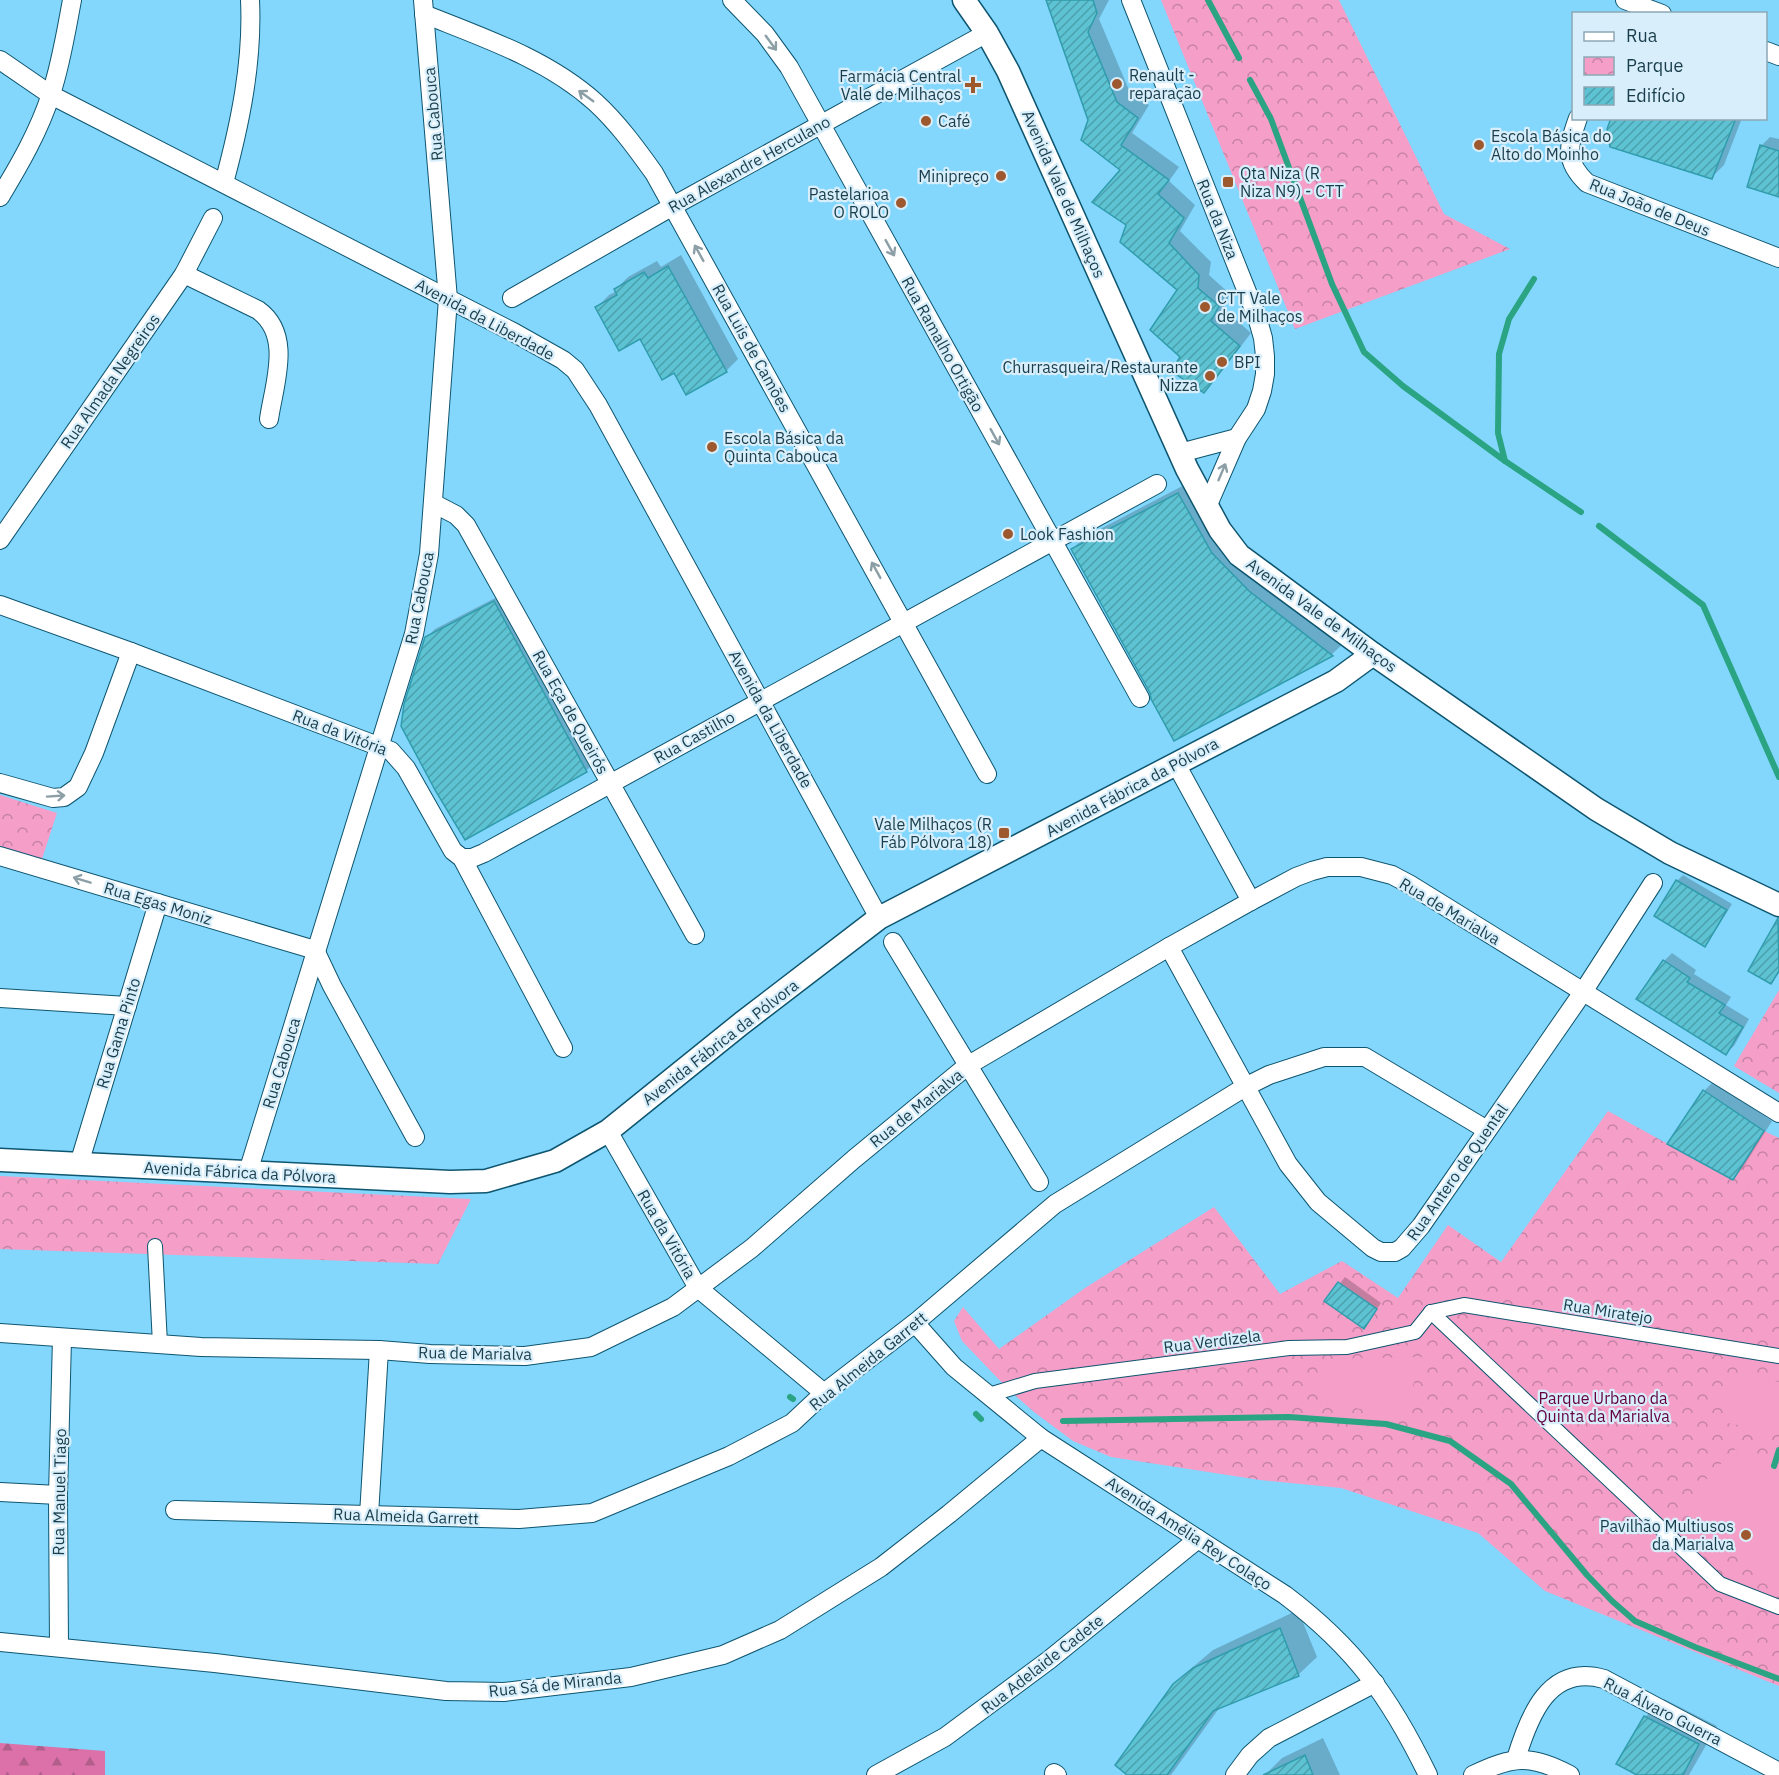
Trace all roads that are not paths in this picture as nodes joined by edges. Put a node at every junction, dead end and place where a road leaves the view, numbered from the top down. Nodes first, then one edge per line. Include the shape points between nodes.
1 (72, 0) edge
2 (250, 0) edge
3 (732, 0) edge
4 (964, 0) edge
5 (1131, 0) edge
6 (1624, 0) edge
7 (424, 7) edge
8 (1657, 12) edge
9 (987, 33) junction
10 (0, 60) edge
11 (51, 95) junction
12 (1577, 120) edge
13 (821, 124) junction
14 (224, 183) junction
15 (0, 197) edge
16 (673, 206) junction
17 (213, 218) dead end
18 (1779, 258) edge
19 (184, 274) junction
20 (512, 298) dead end
21 (448, 299) junction
22 (269, 419) dead end
23 (1237, 438) junction
24 (1180, 453) junction
25 (1157, 483) dead end
26 (433, 503) junction
27 (1208, 507) junction
28 (0, 540) edge
29 (1052, 540) junction
30 (0, 605) edge
31 (904, 621) junction
32 (131, 652) junction
33 (1373, 654) junction
34 (1140, 698) dead end
35 (761, 700) junction
36 (380, 747) junction
37 (1176, 764) junction
38 (987, 774) dead end
39 (0, 783) edge
40 (610, 783) junction
41 (0, 856) edge
42 (462, 858) junction
43 (1653, 883) dead end
44 (1251, 901) junction
45 (158, 903) junction
46 (1779, 905) edge
47 (879, 918) junction
48 (695, 935) dead end
49 (893, 942) dead end
50 (1168, 947) junction
51 (315, 950) junction
52 (1583, 992) junction
53 (0, 998) edge
54 (127, 1006) junction
55 (563, 1048) dead end
56 (968, 1066) junction
57 (1245, 1087) junction
58 (1779, 1113) edge
59 (1487, 1130) junction
60 (608, 1131) junction
61 (415, 1137) dead end
62 (0, 1160) edge
63 (79, 1164) junction
64 (248, 1172) junction
65 (1039, 1182) dead end
66 (155, 1246) dead end
67 (698, 1288) junction
68 (1431, 1312) junction
69 (915, 1323) junction
70 (0, 1333) edge
71 (62, 1338) junction
72 (160, 1344) junction
73 (378, 1350) junction
74 (1779, 1356) edge
75 (824, 1393) junction
76 (988, 1395) junction
77 (1041, 1438) junction
78 (0, 1492) edge
79 (58, 1495) junction
80 (175, 1510) dead end
81 (369, 1515) junction
82 (1198, 1539) junction
83 (1779, 1607) edge
84 (0, 1642) edge
85 (59, 1647) junction
86 (1376, 1683) junction
87 (1516, 1759) junction
88 (1779, 1772) edge
89 (876, 1775) edge
90 (1235, 1775) edge
91 (1428, 1775) edge
92 (1473, 1775) edge
93 (1570, 1775) edge

1 - 11 street
2 - 14 street via 250,53 239,126
3 -> 13 street, Rua Ramalho Ortigão via 765,34 789,67
4 - 9 street, Avenida Vale de Milhaços
5 - 23 street, Rua da Niza via 1263,338 1262,391 1256,409
6 - 8 street
16 -> 7 street, Rua Luis de Camões via 627,135 595,102 514,50
7 - 21 street, Rua Cabouca
9 - 13 street, Rua Alexandre Herculano
9 - 24 street, Avenida Vale de Milhaços via 1043,146
10 - 11 street, Avenida da Liberdade
11 - 14 street, Avenida da Liberdade
11 - 15 street
12 - 18 street, Rua João de Deus via 1570,153 1572,164 1587,183
13 - 16 street, Rua Alexandre Herculano
13 -> 29 street, Rua Ramalho Ortigão
14 - 21 street, Avenida da Liberdade
16 - 20 street, Rua Alexandre Herculano
31 -> 16 street, Rua Luis de Camões
17 - 19 street, Rua Almada Negreiros
19 - 22 street via 258,310 273,326 279,352
19 - 28 street, Rua Almada Negreiros
21 - 26 street, Rua Cabouca
21 - 35 street, Avenida da Liberdade via 551,352 575,370
23 - 24 street
27 -> 23 street, Rua da Niza
24 - 27 street, Avenida Vale de Milhaços
25 - 29 street, Rua Castilho
26 - 36 street, Rua Cabouca via 429,554 416,625
26 - 40 street, Rua Eça de Queirós via 466,525
27 - 33 street, Avenida Vale de Milhaços via 1239,555
29 - 31 street, Rua Castilho
29 - 34 street, Rua Ramalho Ortigão
30 - 32 street, Rua da Vitória
31 - 35 street, Rua Castilho
31 - 38 street, Rua Luis de Camões
32 - 36 street, Rua da Vitória
39 -> 32 street via 53,798 64,797 78,787
33 - 37 street, Avenida Fábrica da Pólvora via 1336,681
33 - 46 street, Avenida Vale de Milhaços via 1596,809 1670,853
35 - 40 street, Rua Castilho
35 - 47 street, Avenida da Liberdade
36 - 42 street, Rua da Vitória via 399,758 453,850
36 - 51 street, Rua Cabouca
37 - 44 street
37 - 47 street, Avenida Fábrica da Pólvora
40 - 42 street, Rua Castilho via 484,853
40 - 48 street, Rua Eça de Queirós
45 -> 41 street, Rua Egas Moniz
42 - 55 street, Rua da Vitória
43 - 52 street, Rua Antero de Quental
44 - 50 street, Rua de Marialva
44 - 52 street, Rua de Marialva via 1327,867 1376,870 1409,884
45 - 51 street, Rua Egas Moniz
45 - 54 street, Rua Gama Pinto
47 - 60 street, Avenida Fábrica da Pólvora
49 - 56 street
50 - 56 street, Rua de Marialva
50 - 57 street, Rua Antero de Quental
51 - 61 street
51 - 64 street, Rua Cabouca
52 - 58 street, Rua de Marialva
52 - 59 street, Rua Antero de Quental
53 - 54 street
54 - 63 street, Rua Gama Pinto
56 - 65 street
56 - 67 street, Rua de Marialva via 854,1158 752,1248
57 - 59 street, Rua Almeida Garrett via 1324,1057 1365,1057
57 - 59 street, Rua Antero de Quental via 1302,1184 1318,1202 1381,1252 1395,1252 1410,1242
57 - 69 street, Rua Almeida Garrett via 1055,1204
60 - 64 street, Avenida Fábrica da Pólvora via 555,1161 486,1181
60 - 67 street, Rua da Vitória
62 - 63 street, Avenida Fábrica da Pólvora
63 - 64 street, Avenida Fábrica da Pólvora
66 - 72 street
67 - 73 street, Rua de Marialva via 673,1307 591,1347 525,1356
67 - 75 street, Rua da Vitória
68 - 74 street, Rua Miratejo via 1464,1305
68 - 76 street, Rua Verdizela via 1416,1332 1347,1347 1289,1348 1035,1381
68 - 83 street via 1720,1584
69 - 75 street, Rua Almeida Garrett
69 - 76 street, Avenida Amélia Rey Colaço via 954,1366
70 - 71 street, Rua de Marialva
71 - 72 street, Rua de Marialva
71 - 79 street, Rua Manuel Tiago
72 - 73 street, Rua de Marialva
73 - 81 street
75 - 81 street, Rua Almeida Garrett via 792,1423 729,1456 592,1513 519,1519
76 - 77 street, Avenida Amélia Rey Colaço
77 - 82 street, Avenida Amélia Rey Colaço
77 - 85 street, Rua Sá de Miranda via 881,1567 780,1630 723,1655 664,1670 504,1692 446,1691
78 - 79 street
79 - 85 street, Rua Manuel Tiago
80 - 81 street, Rua Almeida Garrett
82 - 86 street, Avenida Amélia Rey Colaço via 1315,1618
82 - 89 street, Rua Adelaide Cadete via 1049,1660 945,1737
84 - 85 street, Rua Sá de Miranda
86 - 90 street via 1269,1738
86 - 91 street, Avenida Amélia Rey Colaço via 1409,1735
87 - 88 street, Rua Álvaro Guerra via 1523,1734 1545,1694 1560,1681 1591,1675
87 - 92 street
87 - 93 street via 1536,1760

